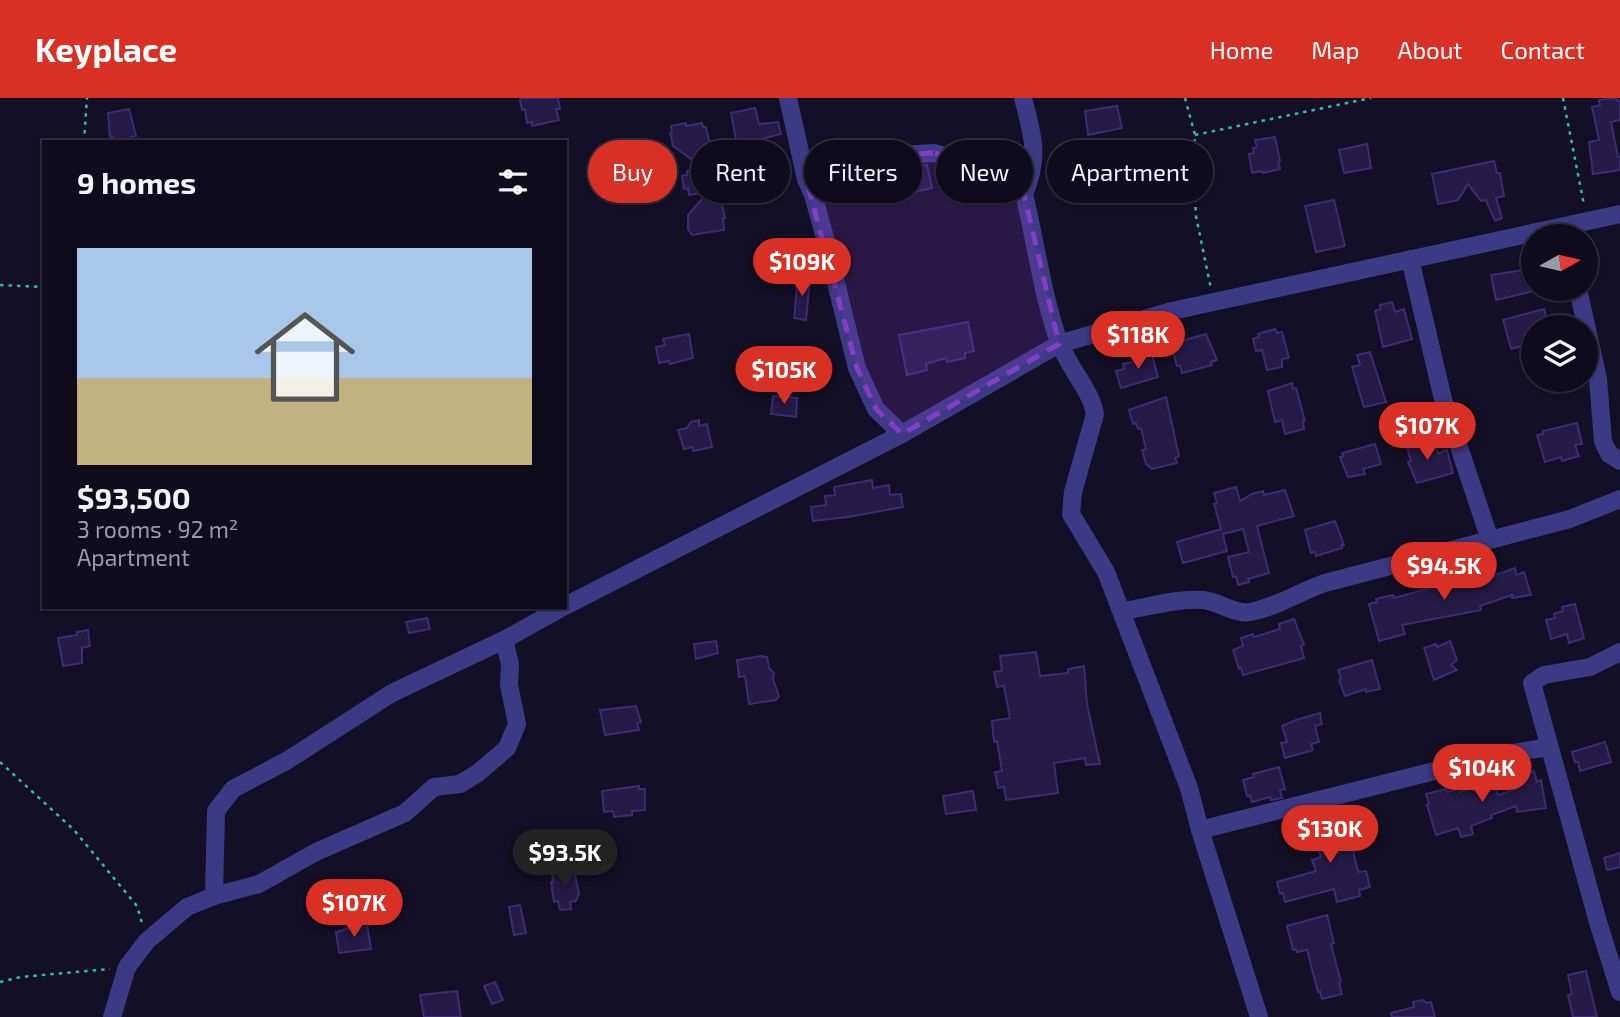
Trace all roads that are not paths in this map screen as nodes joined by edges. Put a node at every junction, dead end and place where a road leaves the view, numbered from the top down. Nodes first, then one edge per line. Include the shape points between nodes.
1 (788, 98) edge
2 (1023, 98) edge
3 (1032, 140) edge
4 (1033, 143) edge
5 (804, 170) edge
6 (1033, 172) edge
7 (815, 203) edge
8 (1026, 203) edge
9 (1620, 214) edge
10 (1580, 224) edge
11 (1521, 239) edge
12 (1410, 259) junction
13 (1581, 301) edge
14 (1059, 344) junction
15 (902, 434) junction
16 (1620, 461) edge
17 (1620, 499) edge
18 (1490, 540) junction
19 (567, 605) edge
20 (560, 609) edge
21 (1123, 611) junction
22 (504, 640) junction
23 (1620, 652) edge
24 (1549, 747) junction
25 (1200, 830) junction
26 (214, 896) junction
27 (1620, 992) edge
28 (112, 1017) edge
29 (1259, 1017) edge

1 - 5 street
2 - 3 street
4 - 6 street
7 - 15 street via 857,368 876,409
8 - 14 street
9 - 10 street
11 - 12 street
12 - 14 street via 1172,312
12 - 18 street via 1443,399
13 - 16 street via 1598,379 1603,440 1609,454
14 - 15 street
14 - 21 street via 1095,414 1071,514
15 - 19 street
17 - 18 street via 1570,519
18 - 21 street via 1325,583 1277,606 1246,613 1208,600
20 - 22 street
21 - 25 street via 1189,788
22 - 26 street via 391,693 288,760 233,789 216,810
22 - 26 street via 517,724 507,748 460,784 434,787 405,813 316,852 259,884
23 - 24 street via 1590,667 1544,675 1532,683
24 - 25 street via 1468,762
24 - 27 street
25 - 29 street
26 - 28 street via 187,906 147,941 127,967

